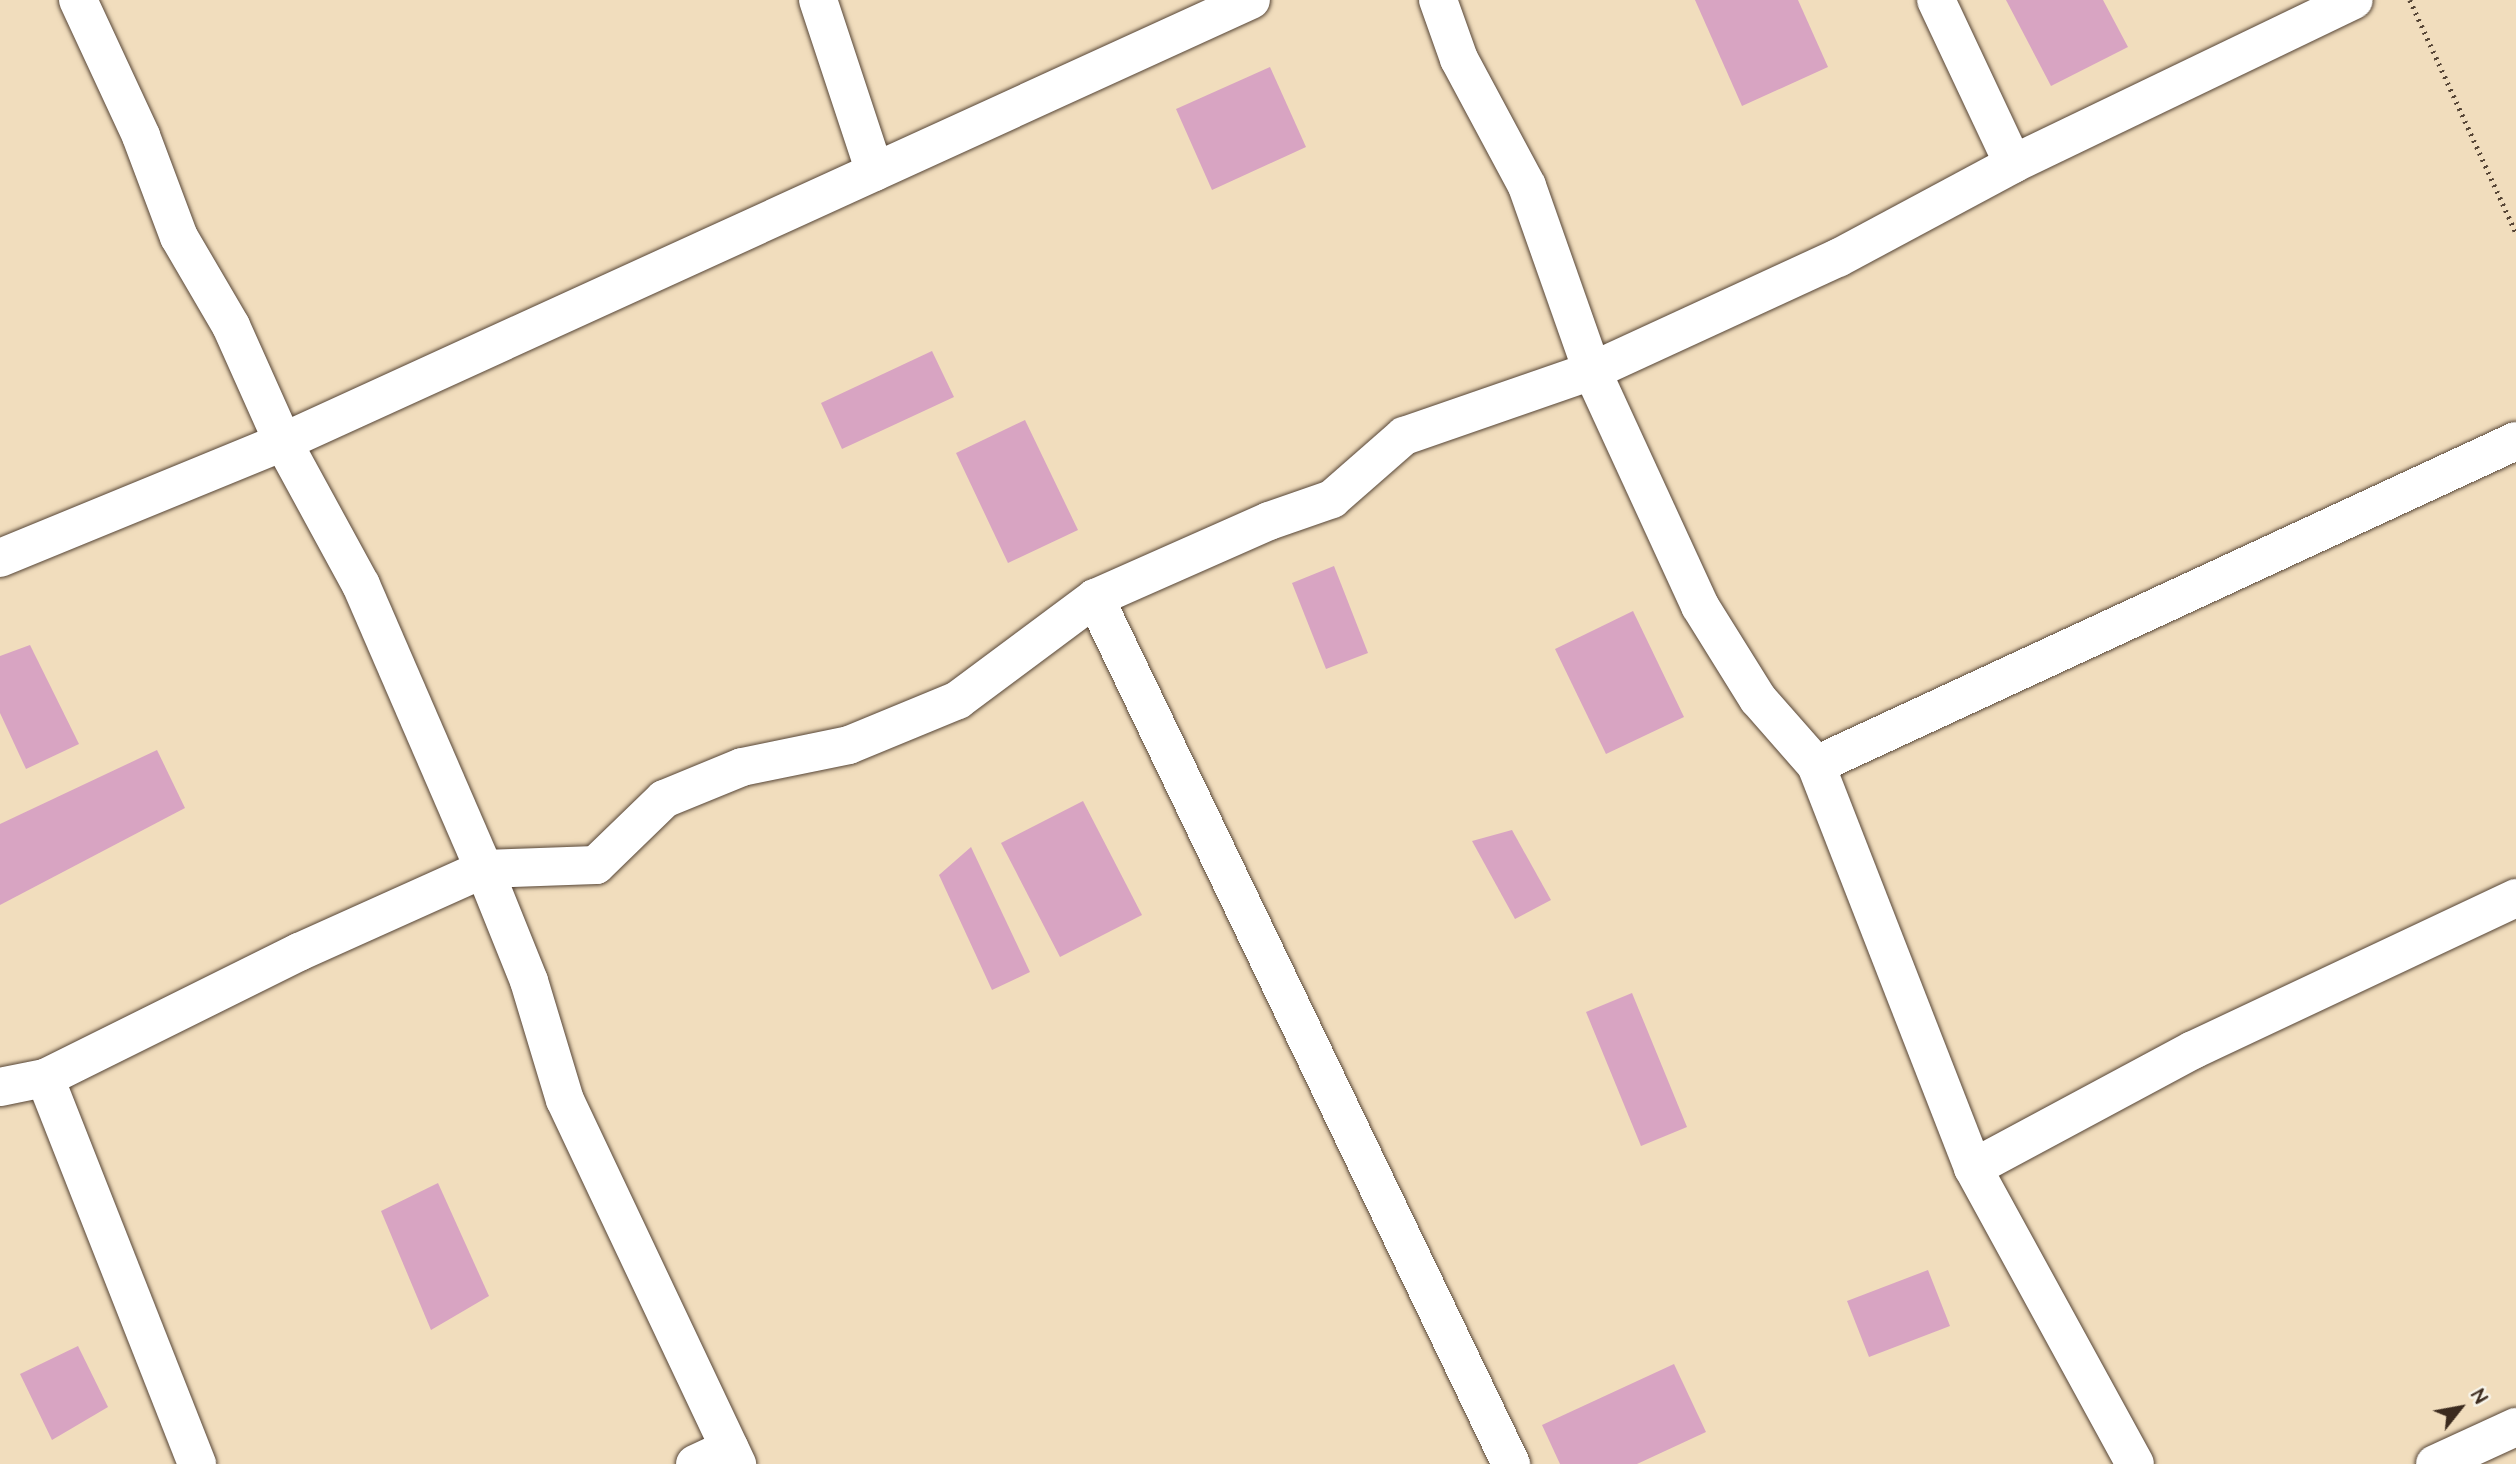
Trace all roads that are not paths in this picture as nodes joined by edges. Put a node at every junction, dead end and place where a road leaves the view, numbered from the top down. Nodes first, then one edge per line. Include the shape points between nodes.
1 (78, 0) edge
2 (818, 0) edge
3 (1251, 0) edge
4 (1438, 0) edge
5 (1936, 0) edge
6 (2354, 0) edge
7 (2013, 164) junction
8 (875, 172) junction
9 (1592, 371) junction
10 (2516, 441) edge
11 (283, 442) junction
12 (0, 558) edge
13 (1095, 598) junction
14 (1816, 765) junction
15 (484, 869) junction
16 (2516, 898) edge
17 (45, 1078) junction
18 (0, 1087) edge
19 (1973, 1168) junction
20 (2516, 1427) edge
21 (733, 1456) edge
22 (197, 1464) edge
23 (695, 1464) edge
24 (1511, 1464) edge
25 (2135, 1464) edge
26 (2435, 1464) edge

1 - 11 street via 141,136 178,237 231,326
2 - 8 street
3 - 8 street
4 - 9 street via 1459,59 1527,186
5 - 7 street
6 - 7 street
7 - 9 street via 1838,258
8 - 11 street
9 - 13 street via 1404,436 1332,499 1269,520
9 - 14 street via 1700,606 1758,699
10 - 14 street
11 - 12 street
11 - 15 street via 360,585
13 - 15 street via 958,700 849,745 742,767 664,799 596,865
13 - 24 street
14 - 19 street
15 - 17 street via 299,952
15 - 21 street via 529,981 565,1101
16 - 19 street via 2193,1050
17 - 18 street
17 - 22 street
19 - 25 street
20 - 26 street
21 - 23 street

